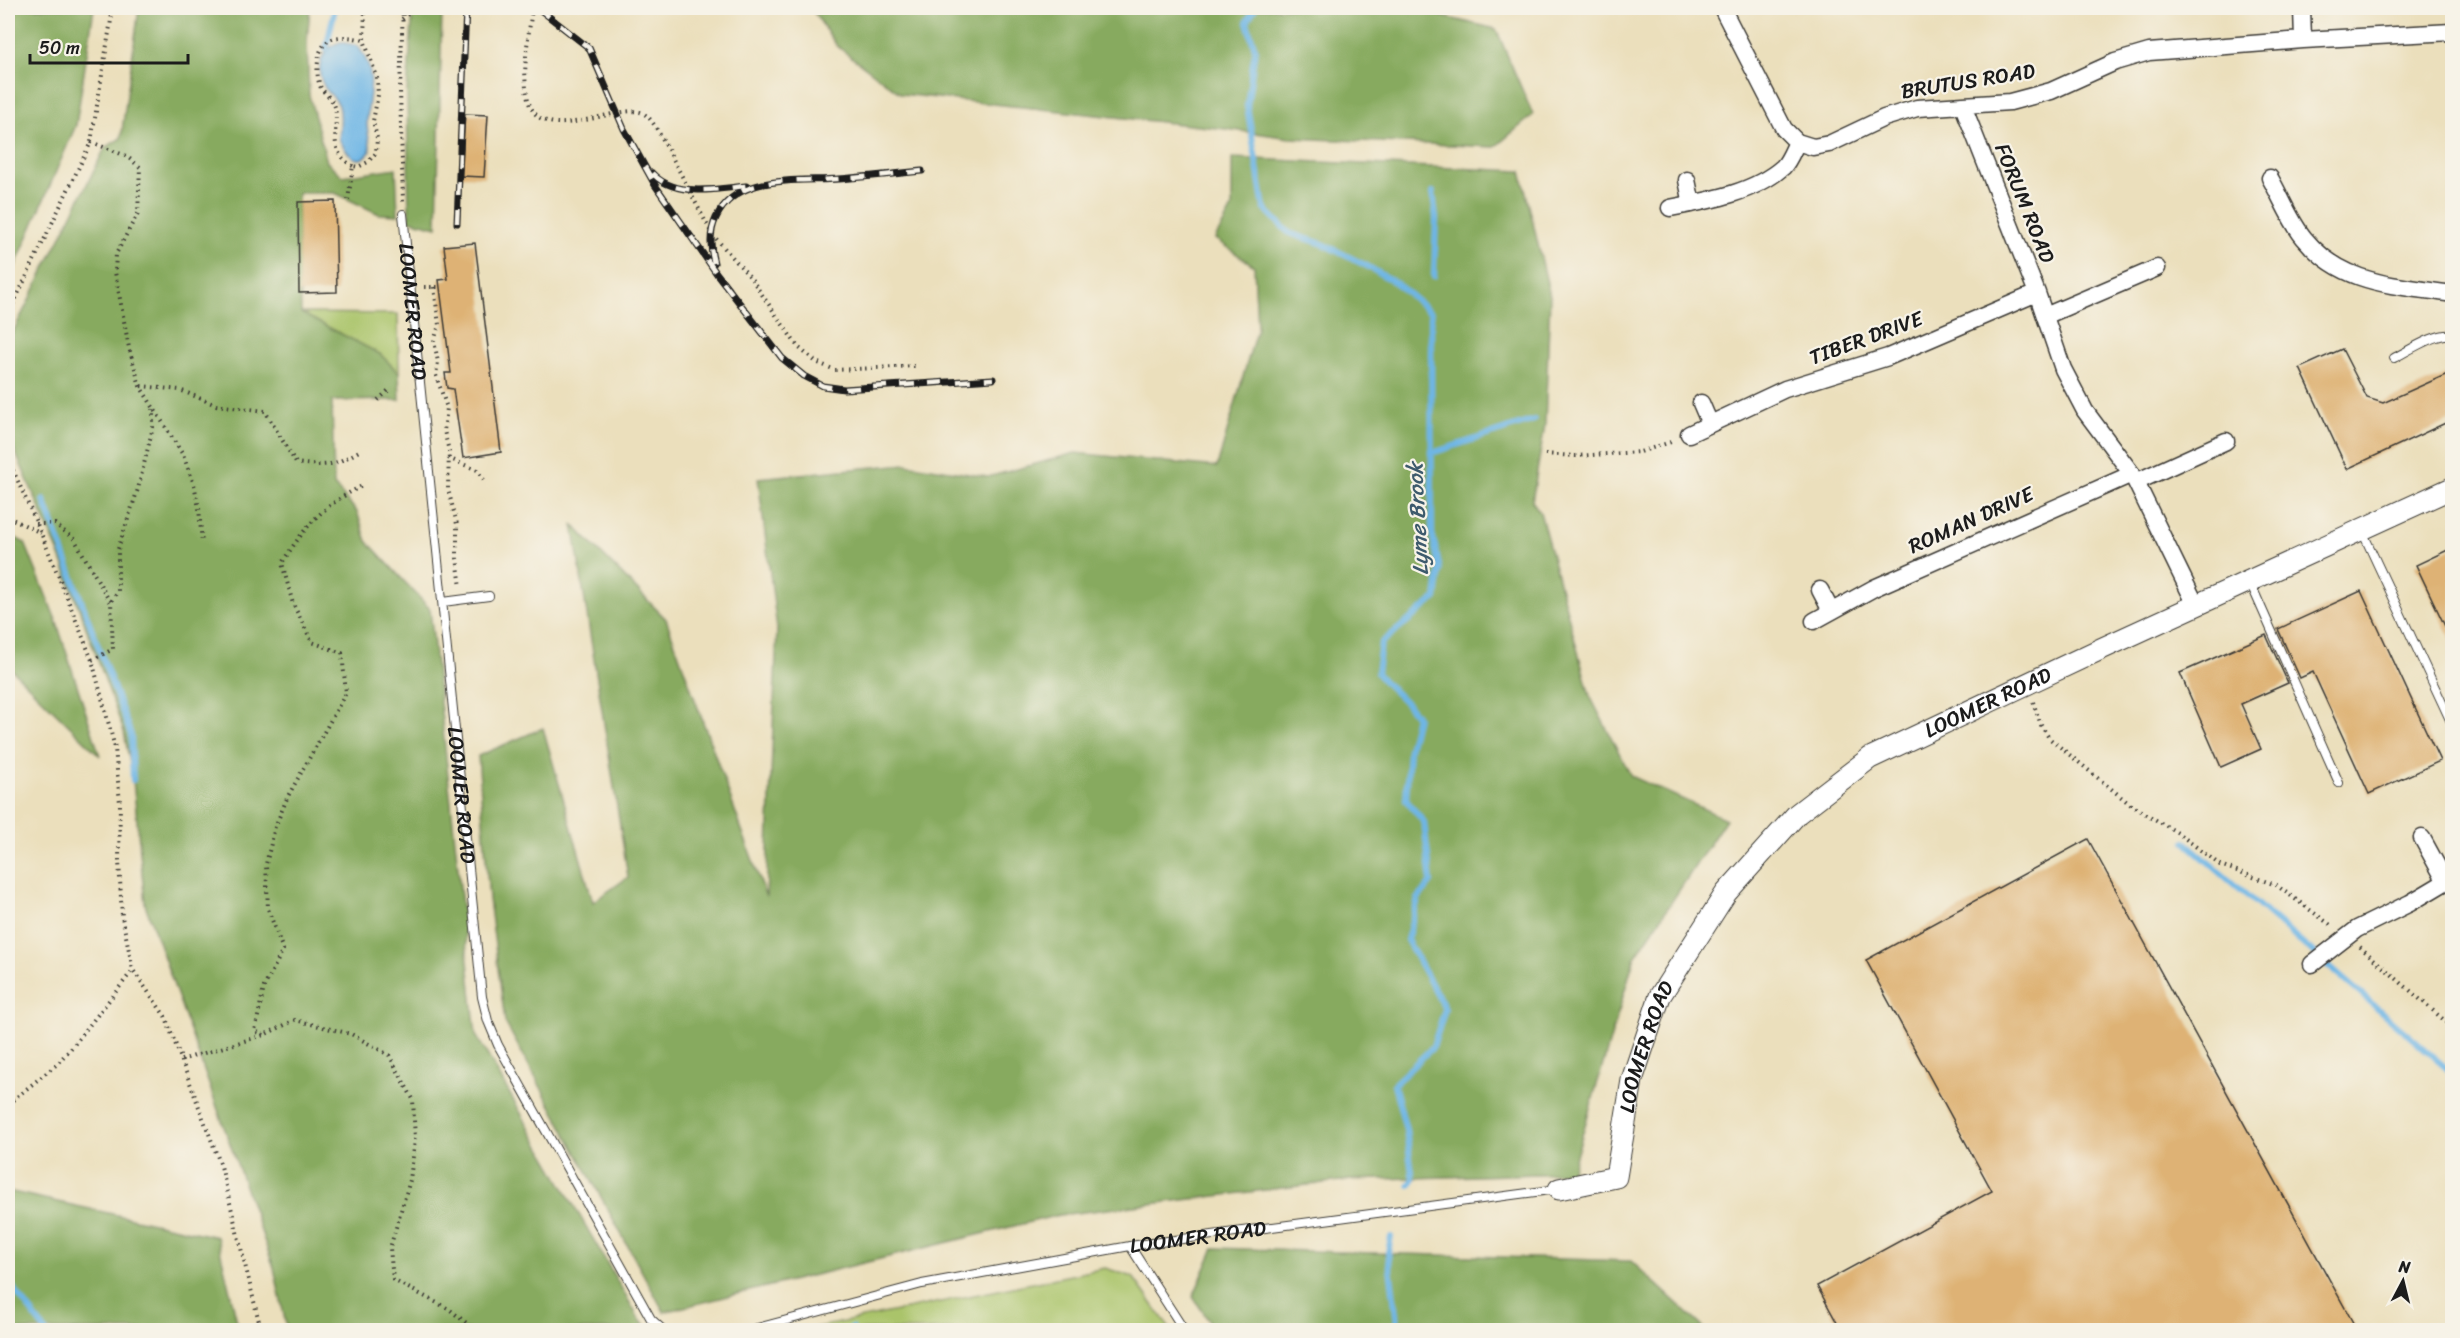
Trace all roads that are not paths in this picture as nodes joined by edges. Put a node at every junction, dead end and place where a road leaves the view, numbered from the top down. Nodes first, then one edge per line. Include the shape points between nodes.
1 (1722, 8) edge
2 (2302, 8) edge
3 (2452, 32) edge
4 (2303, 40) junction
5 (1963, 106) junction
6 (1797, 142) junction
7 (2270, 178) dead end
8 (1687, 180) dead end
9 (1692, 204) junction
10 (1670, 208) dead end
11 (403, 214) road end
12 (2157, 268) dead end
13 (2037, 293) junction
14 (2452, 294) edge
15 (2045, 316) junction
16 (2452, 335) edge
17 (2394, 358) dead end
18 (1701, 403) dead end
19 (1710, 424) junction
20 (1689, 434) road end
21 (2226, 441) dead end
22 (2134, 478) junction
23 (2452, 488) edge
24 (2362, 531) junction
25 (2250, 582) junction
26 (1820, 590) dead end
27 (489, 596) dead end
28 (443, 602) junction
29 (2196, 605) junction
30 (1831, 611) junction
31 (1814, 621) dead end
32 (2452, 724) edge
33 (2339, 783) dead end
34 (2422, 838) dead end
35 (2449, 880) edge
36 (2312, 964) dead end
37 (1559, 1189) joint
38 (1130, 1246) junction
39 (663, 1330) edge
40 (750, 1330) edge
41 (1184, 1330) edge

1 - 6 street via 1784,129
2 - 4 street
3 - 4 street, BRUTUS ROAD
4 - 5 street, BRUTUS ROAD via 2149,52 2115,62 2051,91 2010,102
5 - 6 street, BRUTUS ROAD via 1917,108 1829,144 1813,147
5 - 13 street, FORUM ROAD
6 - 9 street via 1784,166 1764,180
7 - 14 street via 2304,238 2329,262 2358,278
8 - 9 street
9 - 10 street
11 - 28 lane, LOOMER ROAD
12 - 15 street
13 - 15 street, FORUM ROAD
13 - 19 street, TIBER DRIVE via 1888,357 1785,389
15 - 22 street, FORUM ROAD via 2063,369 2085,411
16 - 17 lane via 2426,341
18 - 19 street
19 - 20 street, TIBER DRIVE
21 - 22 street
22 - 29 street, FORUM ROAD
22 - 30 street, ROMAN DRIVE via 1874,588
23 - 24 street, LOOMER ROAD
24 - 25 street, LOOMER ROAD
24 - 32 lane
25 - 29 street, LOOMER ROAD
25 - 33 lane
26 - 30 street
27 - 28 lane
28 - 39 lane, LOOMER ROAD via 482,997 488,1021 651,1319
29 - 37 street, LOOMER ROAD via 1870,758 1797,814 1726,893 1660,996 1632,1080 1617,1177
30 - 31 street, ROMAN DRIVE
34 - 35 street
35 - 36 street via 2357,929 2351,940
37 - 38 lane, LOOMER ROAD
38 - 40 lane, LOOMER ROAD via 922,1284
38 - 41 lane

